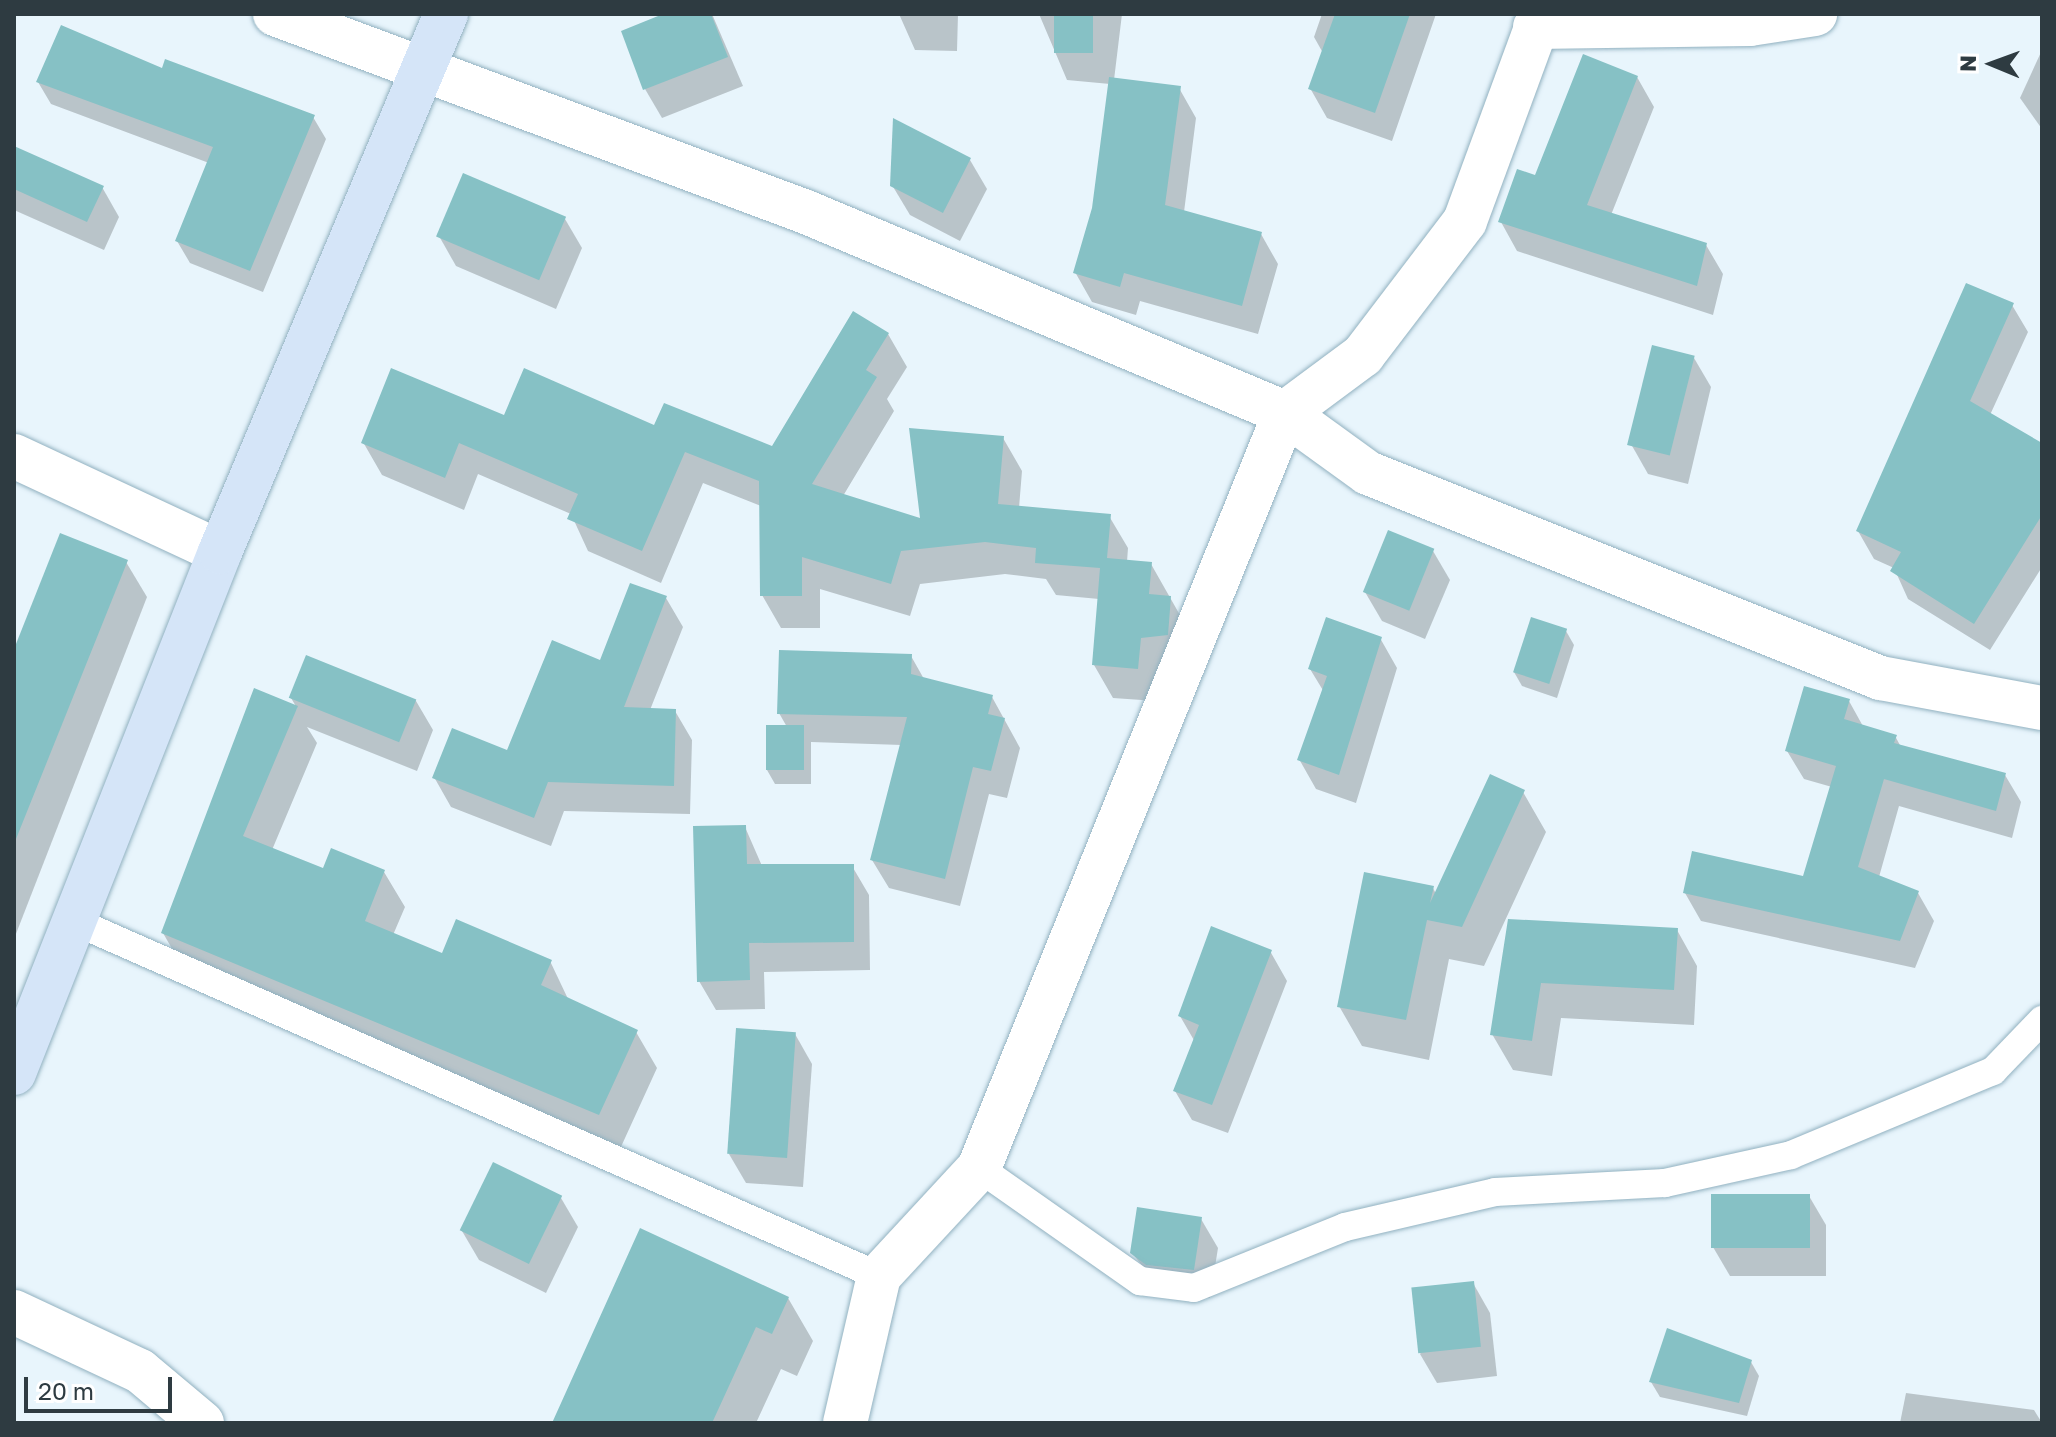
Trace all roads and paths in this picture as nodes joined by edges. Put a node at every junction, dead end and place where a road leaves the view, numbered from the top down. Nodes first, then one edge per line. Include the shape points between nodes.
1 (275, 14) edge
2 (446, 14) edge
3 (1815, 14) edge
4 (1538, 21) edge
5 (423, 71) junction
6 (1285, 413) junction
7 (14, 456) edge
8 (220, 552) junction
9 (2042, 708) edge
10 (74, 921) junction
11 (2042, 1020) edge
12 (14, 1073) edge
13 (979, 1168) junction
14 (879, 1276) junction
15 (14, 1312) edge
16 (202, 1423) edge
17 (845, 1423) edge

1 - 5 street
2 - 5 main road
3 - 4 street via 1750,24
4 - 6 street via 1465,221 1363,355
5 - 6 street via 806,212
5 - 8 main road
6 - 9 street via 1368,473 1880,678
6 - 13 street
7 - 8 street
8 - 10 main road
10 - 12 main road
10 - 14 lane
11 - 13 lane via 1993,1071 1791,1155 1665,1183 1495,1192 1345,1227 1194,1288 1140,1281
13 - 14 street
14 - 17 street
15 - 16 street via 140,1371

